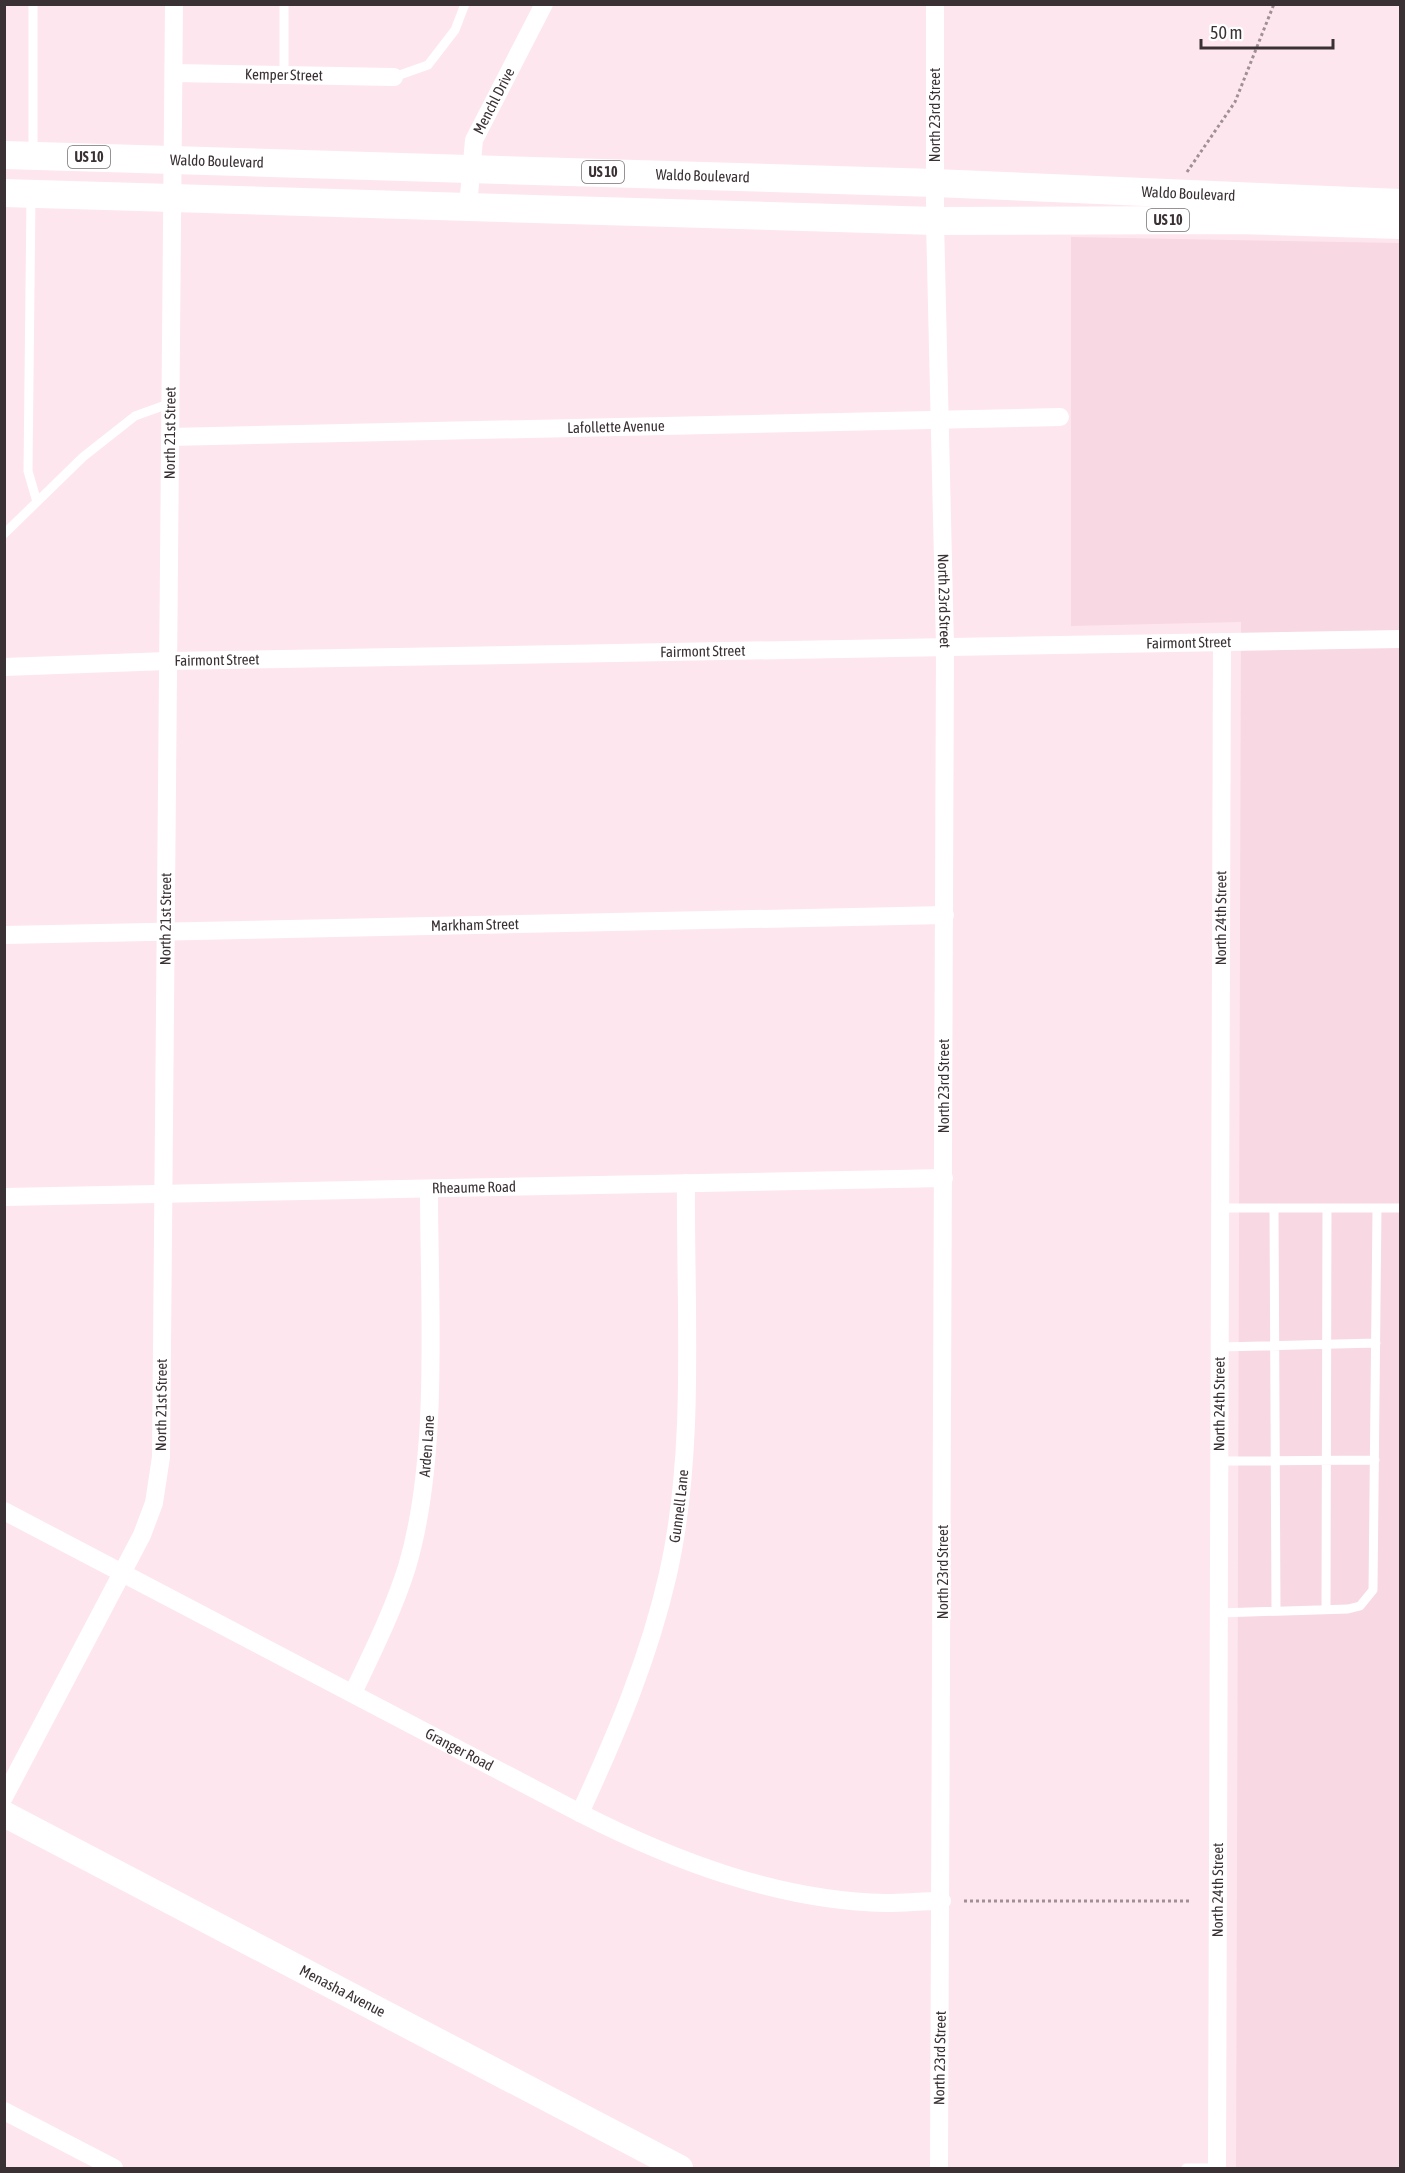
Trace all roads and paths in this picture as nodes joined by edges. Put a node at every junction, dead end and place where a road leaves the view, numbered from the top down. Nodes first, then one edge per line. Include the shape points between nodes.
1 (33, 4) edge
2 (174, 4) edge
3 (284, 4) edge
4 (465, 4) edge
5 (544, 4) edge
6 (935, 4) edge
7 (1274, 4) edge
8 (174, 73) junction
9 (284, 75) junction
10 (394, 77) joint
11 (4, 155) edge
12 (33, 156) junction
13 (173, 159) junction
14 (470, 168) junction
15 (1182, 180) dead end
16 (935, 183) junction
17 (18, 193) edge
18 (172, 198) junction
19 (1401, 203) edge
20 (468, 206) junction
21 (935, 221) junction
22 (1401, 225) edge
23 (171, 403) junction
24 (1060, 417) dead end
25 (941, 420) junction
26 (170, 436) junction
27 (37, 502) junction
28 (4, 534) edge
29 (1401, 639) edge
30 (1222, 642) junction
31 (945, 646) junction
32 (167, 661) junction
33 (4, 667) edge
34 (945, 915) junction
35 (164, 931) junction
36 (4, 935) edge
37 (944, 1178) junction
38 (686, 1183) junction
39 (429, 1189) junction
40 (164, 1194) junction
41 (4, 1197) edge
42 (1220, 1208) junction
43 (1327, 1208) junction
44 (1377, 1208) junction
45 (1401, 1208) edge
46 (1274, 1209) junction
47 (1376, 1343) junction
48 (1326, 1344) junction
49 (1273, 1346) junction
50 (1220, 1347) junction
51 (1375, 1460) junction
52 (1219, 1461) junction
53 (1274, 1461) junction
54 (1326, 1461) junction
55 (4, 1511) edge
56 (122, 1572) junction
57 (1326, 1609) junction
58 (1276, 1611) junction
59 (1219, 1613) junction
60 (352, 1693) junction
61 (4, 1797) edge
62 (580, 1813) junction
63 (4, 1814) edge
64 (942, 1901) junction
65 (964, 1901) dead end
66 (1189, 1901) dead end
67 (4, 2111) edge
68 (1217, 2168) edge
69 (114, 2169) edge
70 (680, 2169) edge
71 (939, 2169) edge
72 (1186, 2169) edge

1 - 12 lane
2 - 8 street, North 21st Street
3 - 9 lane
4 - 10 lane via 455,30 428,65
5 - 14 street, Menchl Drive via 476,134
6 - 16 street, North 23rd Street
7 - 15 path via 1235,102
8 - 9 street, Kemper Street
8 - 13 street, North 21st Street
9 - 10 street, Kemper Street
11 - 12 main road, Waldo Boulevard / US 10
12 - 13 main road, Waldo Boulevard / US 10
13 - 14 main road, Waldo Boulevard / US 10
13 - 18 street, North 21st Street
14 - 16 main road, Waldo Boulevard / US 10
14 - 20 street, Menchl Drive
16 - 19 main road, Waldo Boulevard / US 10
16 - 21 street, North 23rd Street
17 - 18 main road, Waldo Boulevard / US 10
17 - 27 lane via 28,471
18 - 20 main road, Waldo Boulevard / US 10
18 - 23 street, North 21st Street
20 - 21 main road, Waldo Boulevard / US 10
21 - 22 main road, Waldo Boulevard / US 10 via 1238,220
21 - 25 street, North 23rd Street
23 - 26 street, North 21st Street
23 - 27 lane via 135,416 83,457
24 - 25 street, Lafollette Avenue
25 - 26 street, Lafollette Avenue
25 - 31 street, North 23rd Street
26 - 32 street, North 21st Street
27 - 28 lane
29 - 30 street, Fairmont Street
30 - 31 street, Fairmont Street
30 - 42 street, North 24th Street
31 - 32 street, Fairmont Street
31 - 34 street, North 23rd Street
32 - 33 street, Fairmont Street
32 - 35 street, North 21st Street
34 - 35 street, Markham Street
34 - 37 street, North 23rd Street
35 - 36 street, Markham Street
35 - 40 street, North 21st Street
37 - 38 street, Rheaume Road
37 - 64 street, North 23rd Street
38 - 39 street, Rheaume Road
38 - 62 street, Gunnell Lane via 685,1438 669,1573 637,1685
39 - 40 street, Rheaume Road
39 - 60 street, Arden Lane via 428,1407 421,1504 407,1566 385,1625
40 - 41 street, Rheaume Road
40 - 56 street, North 21st Street via 161,1457 154,1503
42 - 46 lane
42 - 50 street, North 24th Street
43 - 44 lane
43 - 46 lane
43 - 48 lane
44 - 45 lane
44 - 47 lane
46 - 49 lane
47 - 48 lane
47 - 51 lane
48 - 49 lane
48 - 54 lane
49 - 50 lane
49 - 53 lane
50 - 52 street, North 24th Street
51 - 54 lane
51 - 57 lane via 1373,1590 1360,1606
52 - 53 lane
52 - 59 street, North 24th Street
53 - 54 lane
53 - 58 lane
54 - 57 lane
55 - 56 street, Granger Road
56 - 60 street, Granger Road
56 - 61 street, North 21st Street
57 - 58 lane
58 - 59 lane
59 - 68 street, North 24th Street
60 - 62 street, Granger Road
62 - 64 street, Granger Road via 673,1857 764,1886 885,1903
63 - 70 street, Menasha Avenue
64 - 71 street, North 23rd Street
65 - 66 path
67 - 69 street
68 - 72 lane

